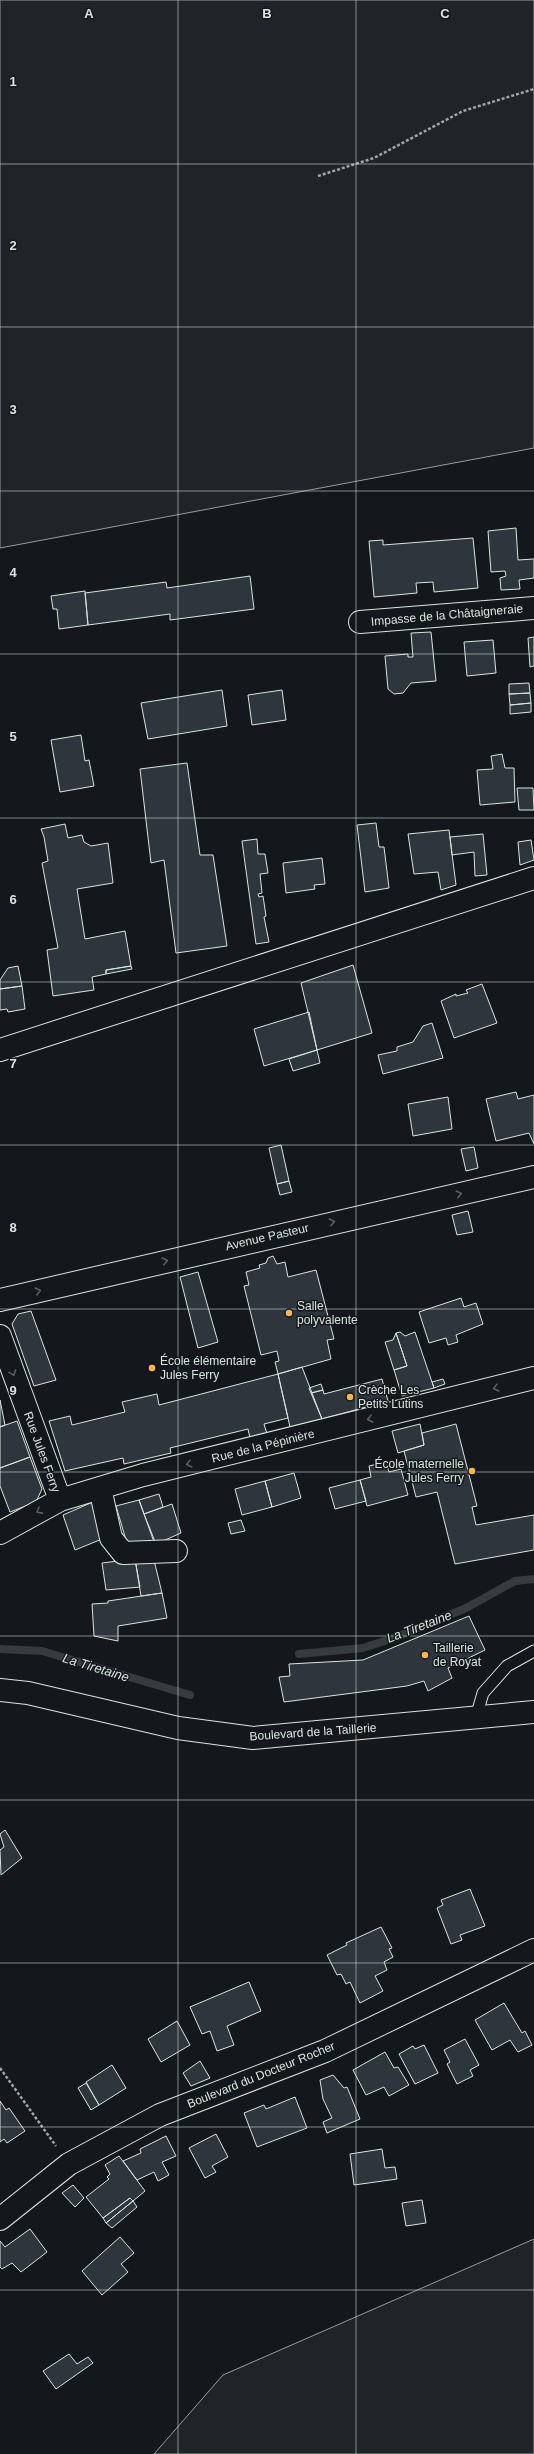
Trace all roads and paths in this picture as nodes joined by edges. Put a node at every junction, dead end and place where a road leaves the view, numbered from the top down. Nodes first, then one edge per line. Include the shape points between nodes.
1 (534, 89) edge
2 (318, 176) dead end
3 (534, 608) edge
4 (360, 622) dead end
5 (534, 878) edge
6 (0, 1050) edge
7 (534, 1177) edge
8 (0, 1300) edge
9 (0, 1336) edge
10 (534, 1378) edge
11 (100, 1488) junction
12 (60, 1500) junction
13 (0, 1533) edge
14 (176, 1551) dead end
15 (534, 1651) edge
16 (0, 1690) edge
17 (534, 1712) edge
18 (476, 1717) junction
19 (534, 1950) edge
20 (0, 2068) edge
21 (69, 2164) junction
22 (0, 2218) edge

1 - 2 path via 463,111 374,158
3 - 4 street, Impasse de la Châtaigneraie
5 - 6 street
8 -> 7 street, Avenue Pasteur
9 -> 12 street, Rue Jules Ferry
10 -> 11 street, Rue de la Pépinière via 143,1475
11 - 12 street, Rue de la Pépinière
11 - 14 street via 111,1538 123,1553
12 -> 13 street, Rue de la Pépinière
15 - 18 lane via 507,1666 483,1693
16 - 18 street, Boulevard de la Taillerie via 28,1693 178,1728 253,1738
17 - 18 street, Boulevard de la Taillerie
19 - 21 street, Boulevard du Docteur Rocher via 325,2051 160,2115
20 - 21 path
21 - 22 street, Boulevard du Docteur Rocher

